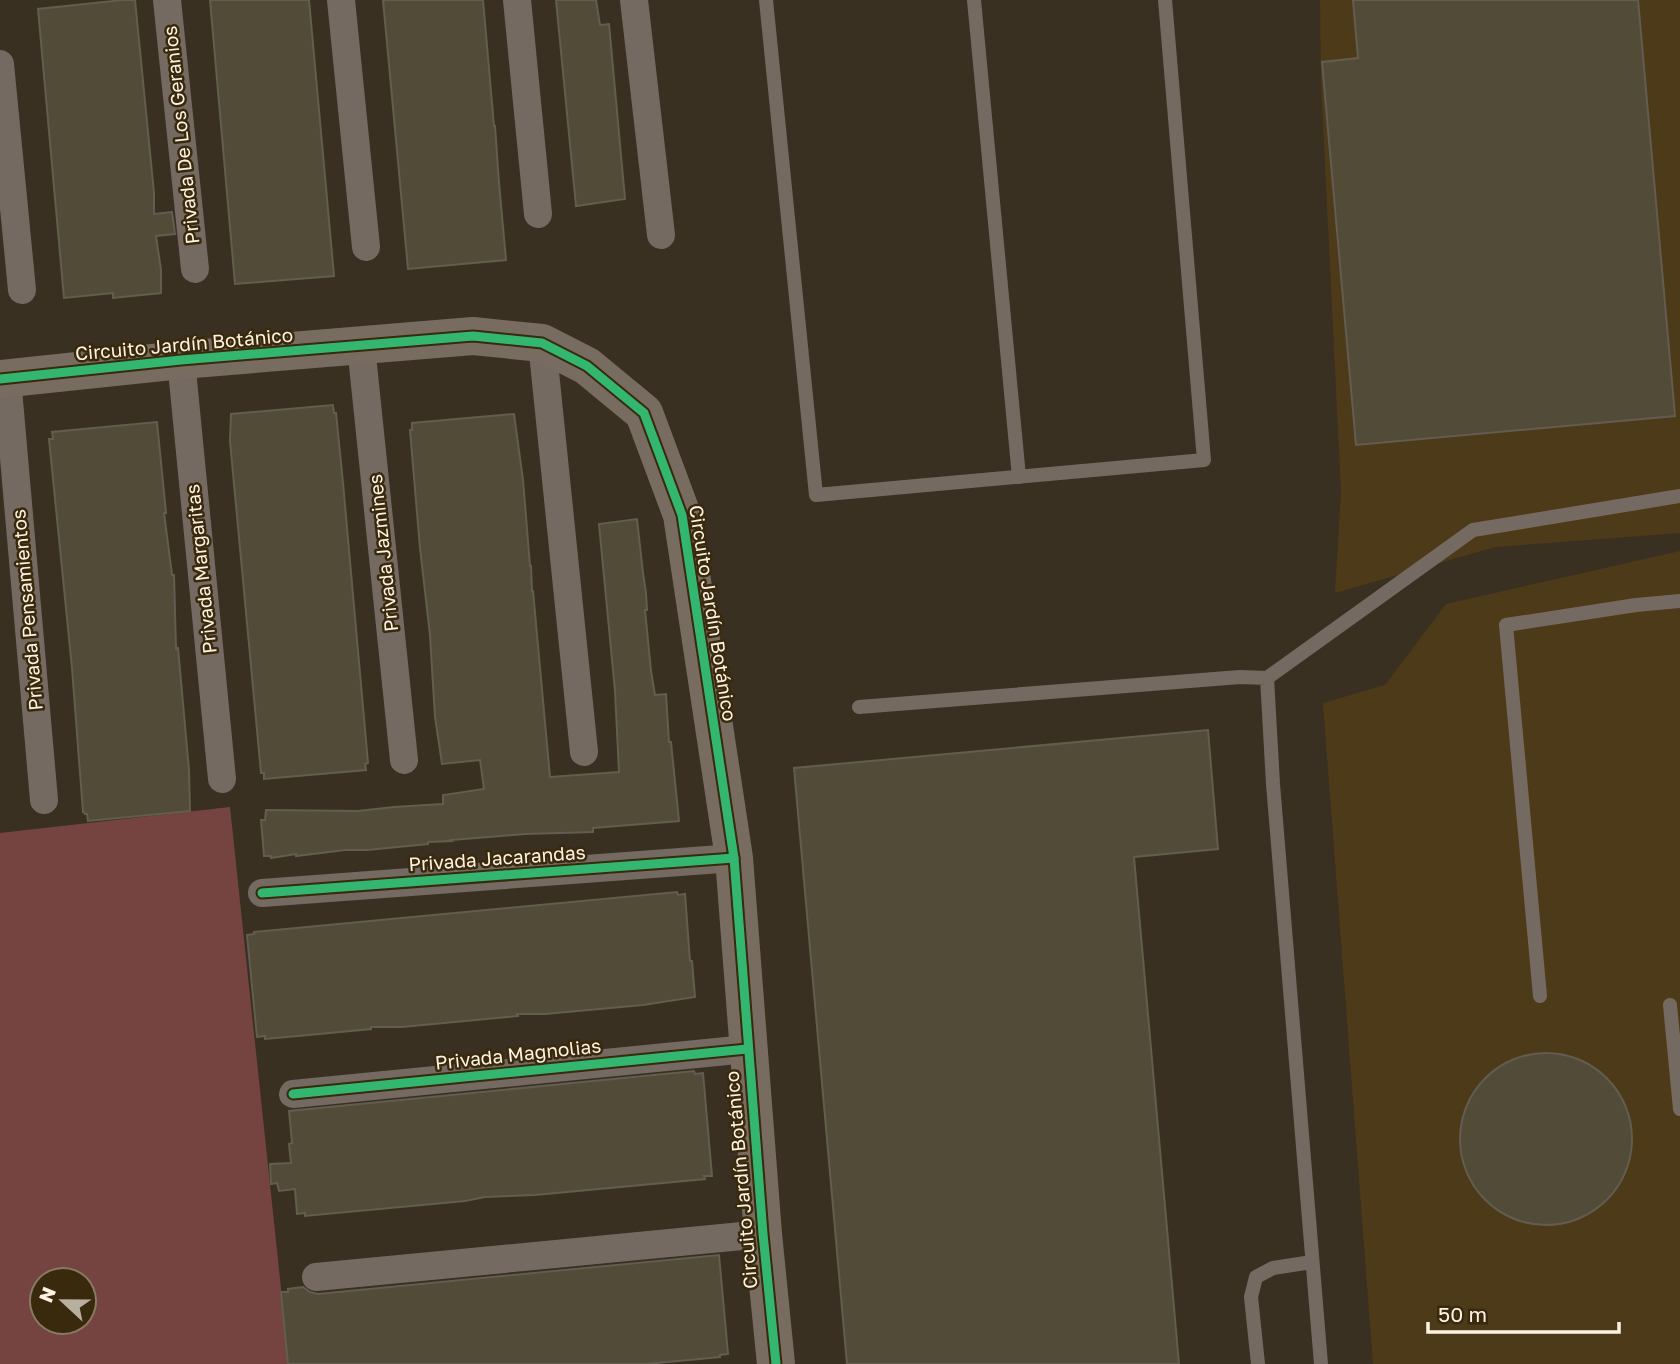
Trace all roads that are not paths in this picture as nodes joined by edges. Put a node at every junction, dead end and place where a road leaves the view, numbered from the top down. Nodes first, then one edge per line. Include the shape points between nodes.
1 (167, 0) edge
2 (341, 0) edge
3 (517, 0) edge
4 (634, 0) edge
5 (766, 0) edge
6 (974, 0) edge
7 (1165, 0) edge
8 (0, 64) edge
9 (538, 214) dead end
10 (661, 235) dead end
11 (366, 247) dead end
12 (195, 270) dead end
13 (22, 290) dead end
14 (542, 343) junction
15 (361, 346) junction
16 (181, 360) junction
17 (3, 378) edge
18 (1019, 477) junction
19 (1680, 496) edge
20 (1680, 601) edge
21 (1267, 678) junction
22 (859, 707) dead end
23 (584, 752) dead end
24 (404, 760) dead end
25 (222, 779) dead end
26 (44, 800) dead end
27 (734, 858) junction
28 (262, 893) dead end
29 (1540, 996) dead end
30 (1670, 1005) dead end
31 (747, 1049) junction
32 (293, 1094) dead end
33 (1680, 1109) edge
34 (763, 1234) junction
35 (1312, 1262) junction
36 (316, 1277) dead end
37 (776, 1364) edge
38 (1258, 1364) edge
39 (1321, 1364) edge

1 - 12 street, Privada De Los Geranios
2 - 11 street
3 - 9 street
4 - 10 street
5 - 18 lane via 816,495
6 - 18 lane
7 - 18 lane via 1204,460
8 - 13 street
14 - 15 street, Circuito Jardín Botánico via 473,336
14 - 23 street
14 - 27 street, Circuito Jardín Botánico via 587,366 644,413 682,515
15 - 16 street, Circuito Jardín Botánico
15 - 24 street, Privada Jazmines
16 - 17 street, Circuito Jardín Botánico
16 - 25 street, Privada Margaritas
17 - 26 street, Privada Pensamientos
19 - 21 lane via 1473,530
20 - 29 lane via 1506,625
21 - 22 lane
21 - 35 lane
27 - 28 street, Privada Jacarandas
27 - 31 street, Circuito Jardín Botánico
30 - 33 lane
31 - 32 street, Privada Magnolias
31 - 34 street, Circuito Jardín Botánico
34 - 36 street
34 - 37 street, Circuito Jardín Botánico
35 - 38 lane via 1273,1268 1256,1277 1251,1297
35 - 39 lane

